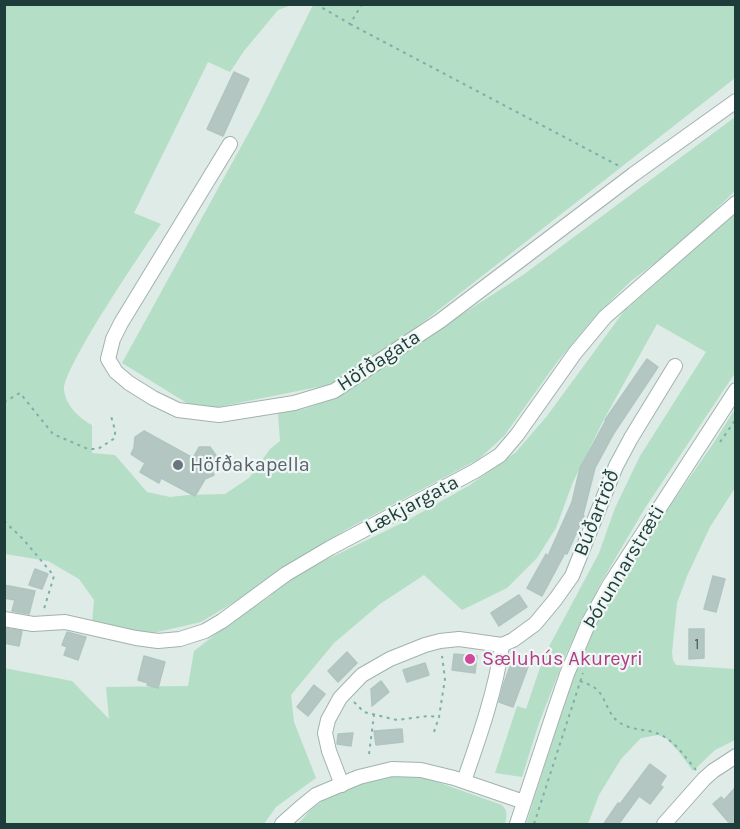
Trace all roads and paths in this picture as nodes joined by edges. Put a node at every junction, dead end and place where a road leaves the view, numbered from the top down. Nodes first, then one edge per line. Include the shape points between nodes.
1 (316, 4) edge
2 (362, 4) edge
3 (350, 24) junction
4 (735, 101) edge
5 (230, 144) dead end
6 (634, 174) junction
7 (735, 203) edge
8 (675, 366) dead end
9 (735, 390) edge
10 (4, 402) edge
11 (111, 416) dead end
12 (735, 419) edge
13 (715, 449) dead end
14 (4, 521) edge
15 (4, 619) edge
16 (40, 624) junction
17 (440, 641) junction
18 (502, 645) junction
19 (584, 671) dead end
20 (567, 674) junction
21 (581, 681) junction
22 (345, 693) junction
23 (374, 715) junction
24 (439, 717) junction
25 (434, 732) dead end
26 (369, 754) dead end
27 (735, 756) edge
28 (704, 779) junction
29 (464, 782) junction
30 (342, 785) junction
31 (525, 801) junction
32 (282, 825) edge
33 (517, 825) edge
34 (534, 825) edge
35 (664, 825) edge

1 - 3 path
2 - 3 path
3 - 6 path
4 - 6 street, Höfðagata
5 - 6 street, Höfðagata via 121,323 108,359 116,372 153,398 178,410 219,415 294,403 334,391 440,321
7 - 16 street, Lækjargata via 604,317 517,435 500,455 475,471 286,574 205,631 170,640 148,640 65,622
8 - 18 street, Búðartröð via 616,466 572,576 535,624
9 - 20 street, Þórunnarstræti via 610,584
10 - 11 path via 20,393 53,435 88,450 115,438
12 - 13 path
14 - 16 path via 54,576
15 - 16 street, Lækjargata
17 - 18 street via 459,639
17 - 22 street via 390,659 362,675
17 - 24 path via 445,679
18 - 29 street via 496,678
19 - 21 path
20 - 21 path
20 - 31 street, Þórunnarstræti
21 - 28 path via 599,692 619,723 664,735
21 - 34 path
22 - 23 path via 364,712
22 - 30 street via 328,720 326,733
23 - 24 path via 397,720
23 - 26 path
24 - 25 path
27 - 28 street
28 - 35 street
29 - 30 street via 421,770 392,770
29 - 31 street
30 - 32 street via 316,795
31 - 33 street, Þórunnarstræti

